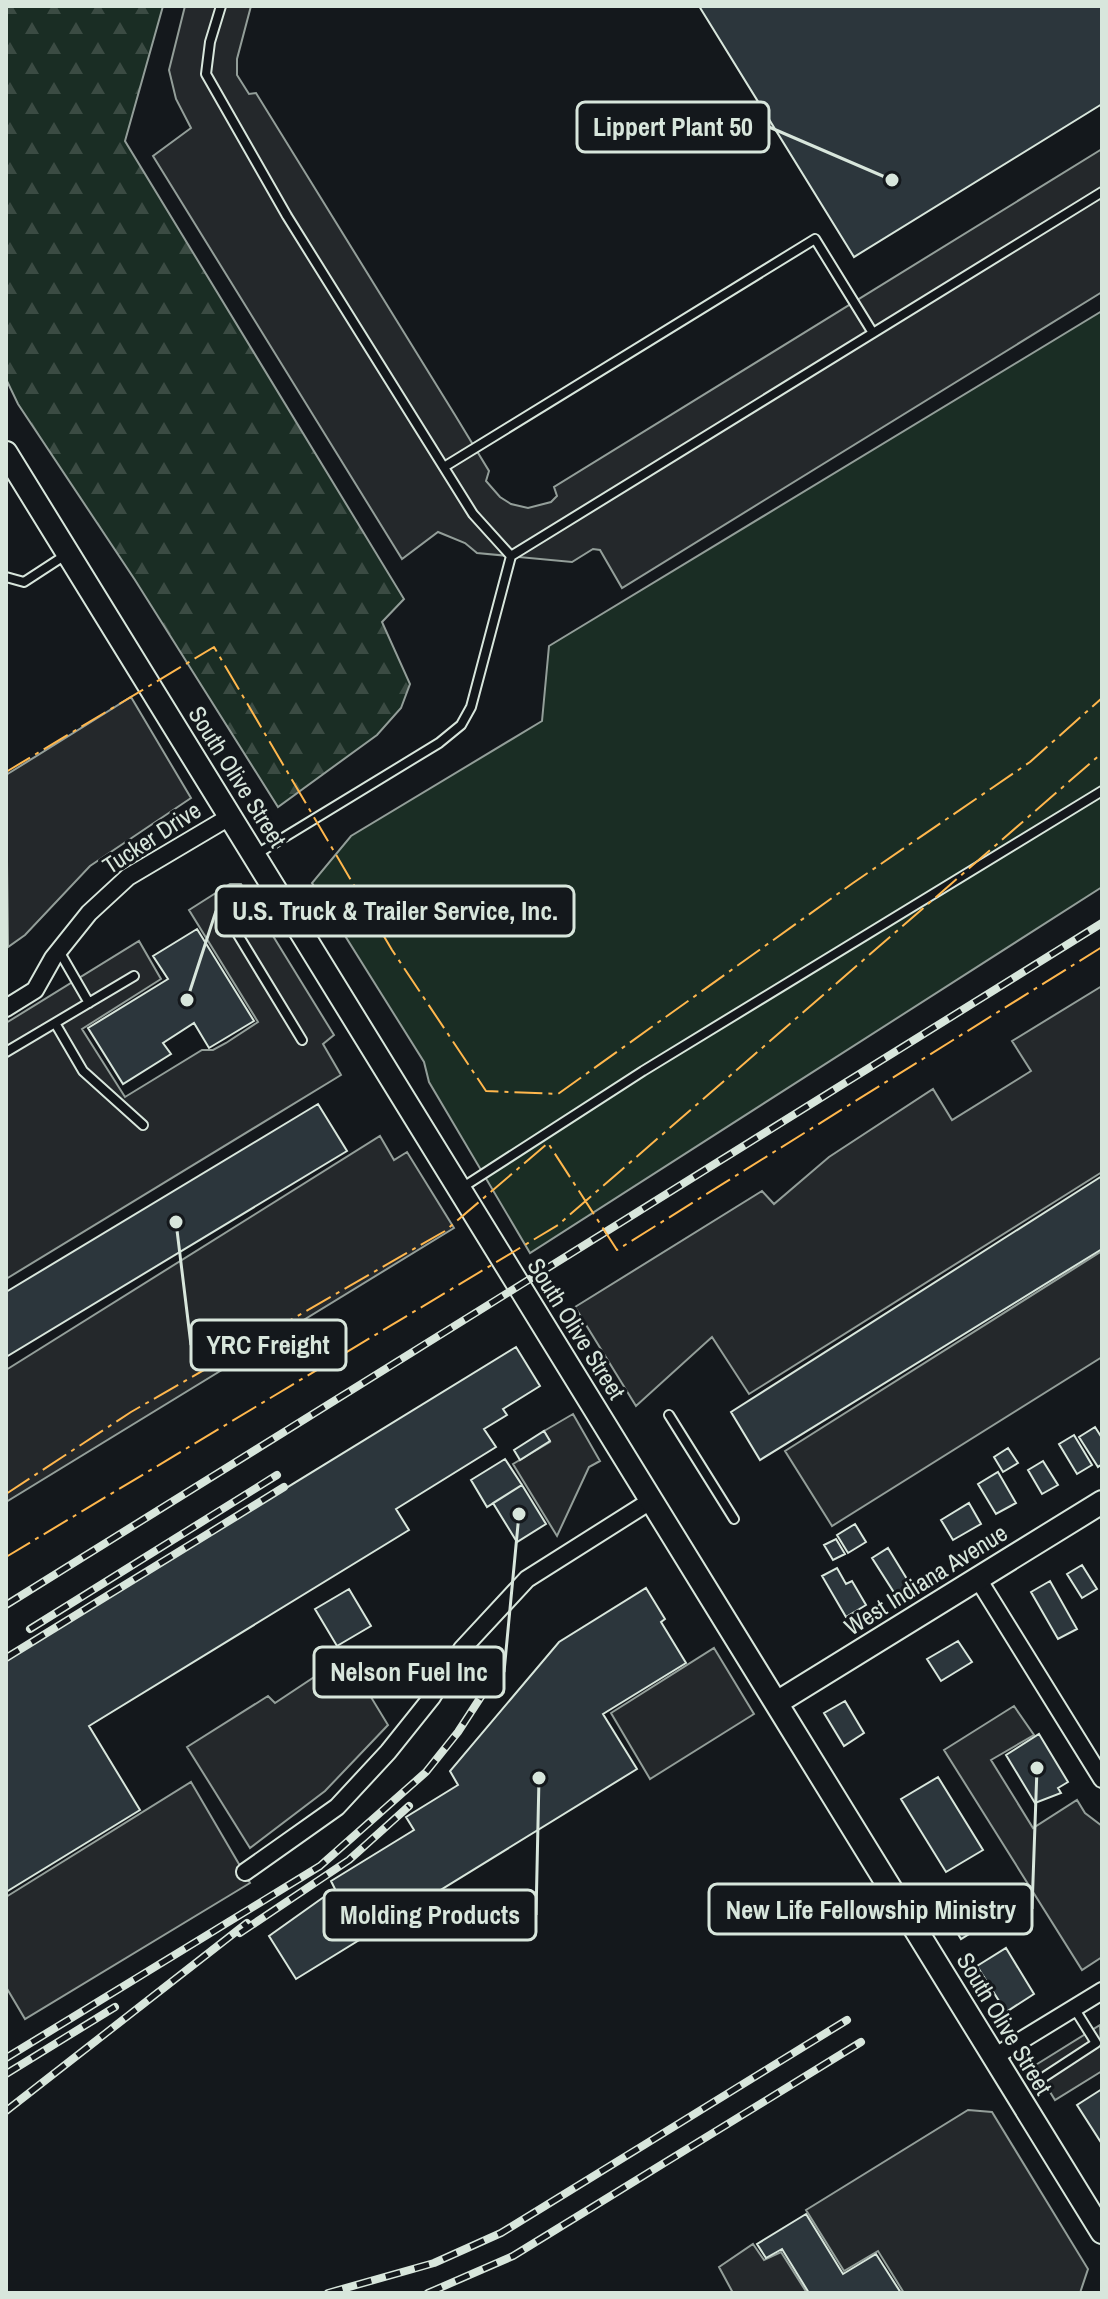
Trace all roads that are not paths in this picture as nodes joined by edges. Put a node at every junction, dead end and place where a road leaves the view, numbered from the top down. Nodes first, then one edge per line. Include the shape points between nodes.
1 (221, 6) edge
2 (1102, 192) edge
3 (873, 333) junction
4 (6, 453) edge
5 (444, 467) junction
6 (68, 554) junction
7 (511, 556) junction
8 (6, 577) edge
9 (1102, 791) edge
10 (231, 816) junction
11 (255, 855) junction
12 (229, 920) dead end
13 (59, 950) junction
14 (134, 976) dead end
15 (89, 1003) junction
16 (6, 1008) edge
17 (55, 1023) junction
18 (302, 1040) dead end
19 (6, 1052) edge
20 (143, 1125) dead end
21 (459, 1189) junction
22 (669, 1415) dead end
23 (652, 1500) junction
24 (1102, 1502) edge
25 (734, 1519) dead end
26 (978, 1579) junction
27 (778, 1702) junction
28 (1102, 1779) edge
29 (245, 1872) dead end
30 (1100, 1997) edge
31 (1074, 2008) junction
32 (994, 2057) junction
33 (1044, 2077) dead end
34 (1102, 2232) edge

1 - 5 lane via 206,74 287,216
2 - 3 lane
3 - 5 lane via 815,239
3 - 7 lane
4 - 6 street, South Olive Street
5 - 7 lane via 473,514
6 - 8 lane via 24,582
6 - 10 street, South Olive Street
7 - 11 lane via 471,707 461,725
9 - 21 lane
10 - 11 street, South Olive Street
10 - 13 street, Tucker Drive via 128,877
11 - 21 street, South Olive Street
12 - 18 lane
13 - 15 lane
13 - 16 street, Tucker Drive via 35,990
14 - 15 lane
15 - 17 lane
17 - 19 lane
17 - 20 lane via 83,1071
21 - 23 street, South Olive Street
22 - 25 lane
23 - 27 street, South Olive Street
23 - 29 street via 527,1579 462,1649 413,1722 357,1785 315,1824
24 - 26 street, West Indiana Avenue
26 - 27 street, West Indiana Avenue
26 - 28 street
27 - 32 street, South Olive Street
30 - 31 street
31 - 32 street
31 - 33 lane via 1096,2043
32 - 34 street, South Olive Street

